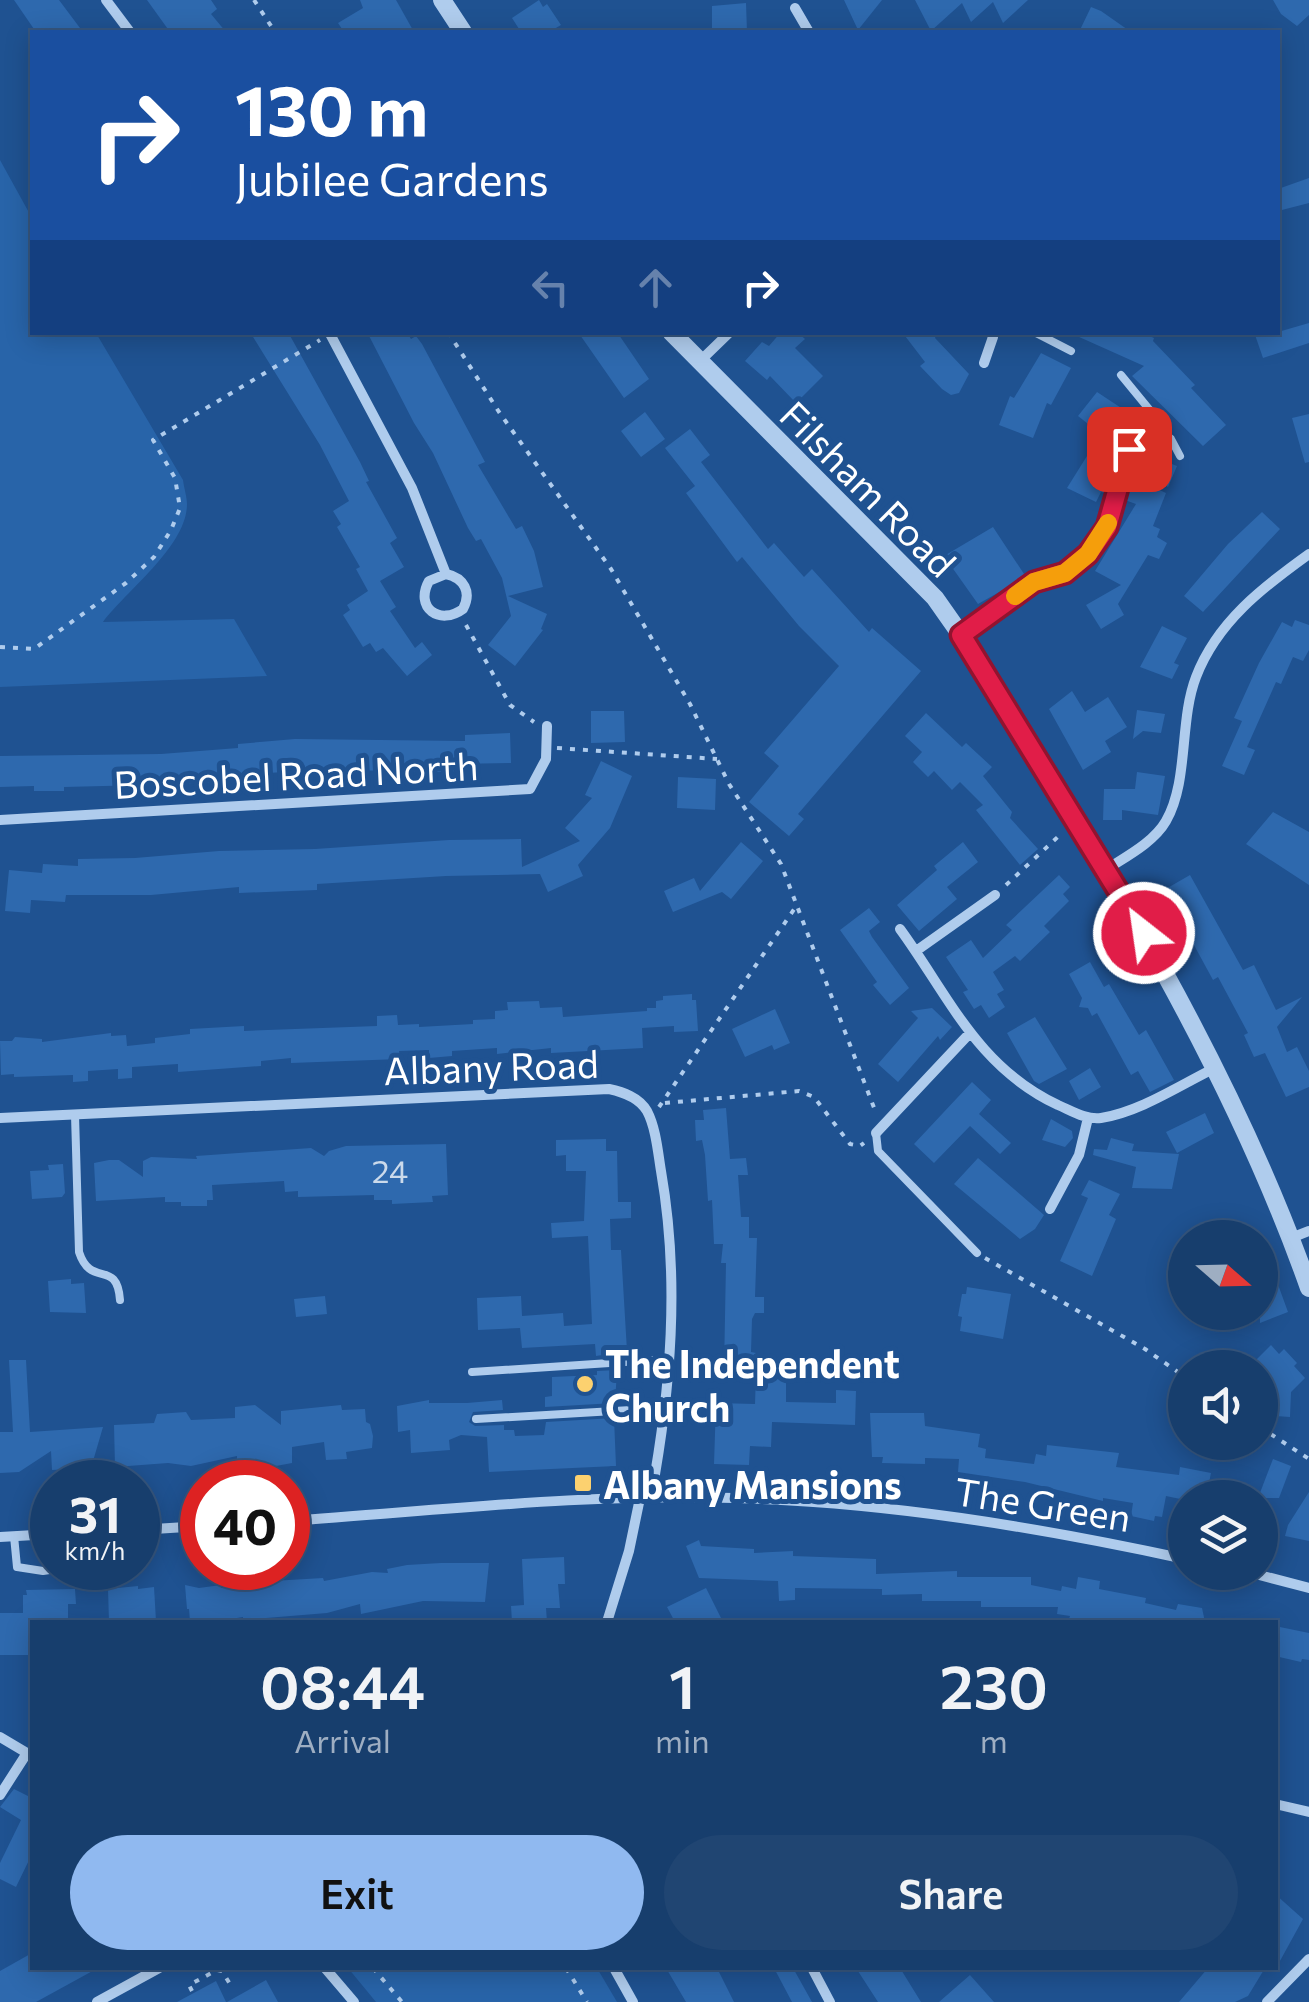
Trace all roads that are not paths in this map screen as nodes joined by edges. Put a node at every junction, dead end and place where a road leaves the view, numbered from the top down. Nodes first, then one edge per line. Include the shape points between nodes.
1 (106, 0) edge
2 (442, 0) edge
3 (795, 8) dead end
4 (128, 30) edge
5 (462, 30) edge
6 (804, 30) edge
7 (330, 335) edge
8 (673, 335) edge
9 (727, 335) edge
10 (991, 335) edge
11 (1040, 335) edge
12 (1071, 350) dead end
13 (984, 362) dead end
14 (698, 364) junction
15 (1122, 375) dead end
16 (1152, 424) junction
17 (1180, 456) dead end
18 (1309, 554) edge
19 (446, 574) junction
20 (961, 635) junction
21 (546, 729) road end
22 (0, 820) edge
23 (1107, 869) junction
24 (995, 895) road end
25 (900, 929) dead end
26 (916, 951) junction
27 (970, 1034) junction
28 (1216, 1068) junction
29 (75, 1115) junction
30 (0, 1118) edge
31 (1088, 1118) junction
32 (877, 1132) joint
33 (1050, 1209) dead end
34 (1300, 1234) edge
35 (976, 1253) road end
36 (1309, 1288) edge
37 (120, 1300) dead end
38 (670, 1359) junction
39 (472, 1372) dead end
40 (665, 1408) junction
41 (476, 1419) dead end
42 (646, 1498) junction
43 (310, 1520) edge
44 (30, 1535) edge
45 (14, 1536) junction
46 (0, 1537) edge
47 (1168, 1555) edge
48 (30, 1569) edge
49 (1278, 1580) edge
50 (1309, 1588) edge
51 (610, 1620) edge
52 (0, 1737) edge
53 (30, 1755) edge
54 (0, 1795) edge
55 (1278, 1805) edge
56 (1309, 1812) edge
57 (1309, 1959) edge
58 (156, 1970) edge
59 (327, 1970) edge
60 (615, 1970) edge
61 (813, 1970) edge
62 (96, 2002) edge
63 (354, 2002) edge
64 (633, 2002) edge
65 (830, 2002) edge
66 (1267, 2002) edge

1 - 4 street
2 - 5 street
3 - 6 street
7 - 19 street via 412,488
8 - 14 street, Filsham Road
9 - 14 street
10 - 13 street
11 - 12 lane
14 - 20 street, Filsham Road via 935,598
15 - 16 lane via 1152,414
16 - 17 lane
16 - 20 street via 1129,449 1107,527 1088,554 1065,573 1034,582
18 - 23 street via 1264,586 1213,645 1196,678 1165,823
19 - 19 street via 429,581 423,598 442,618 453,617 467,602 463,582
20 - 23 street, Filsham Road
21 - 22 street, Boscobel Road North via 546,759 530,788
23 - 28 street, Filsham Road
24 - 26 street
25 - 26 street
26 - 27 street
27 - 31 street via 1025,1086
27 - 32 street
28 - 31 street via 1122,1112
28 - 34 street, Filsham Road
29 - 30 street, Albany Road
29 - 37 lane via 79,1252 91,1271 119,1283
29 - 38 street, Albany Road via 609,1088 637,1100 648,1115 670,1222
31 - 33 street via 1080,1155
32 - 35 lane via 878,1150
34 - 36 street, Filsham Road
38 - 39 lane
38 - 40 street
40 - 41 lane
40 - 42 street
42 - 43 street, The Green
42 - 47 street, The Green via 806,1502 964,1519
42 - 51 street
44 - 45 street
45 - 46 street
45 - 48 lane via 17,1566
49 - 50 street
52 - 53 street
53 - 54 street
55 - 56 street
57 - 66 street
58 - 62 street
59 - 63 street
60 - 64 street
61 - 65 street

